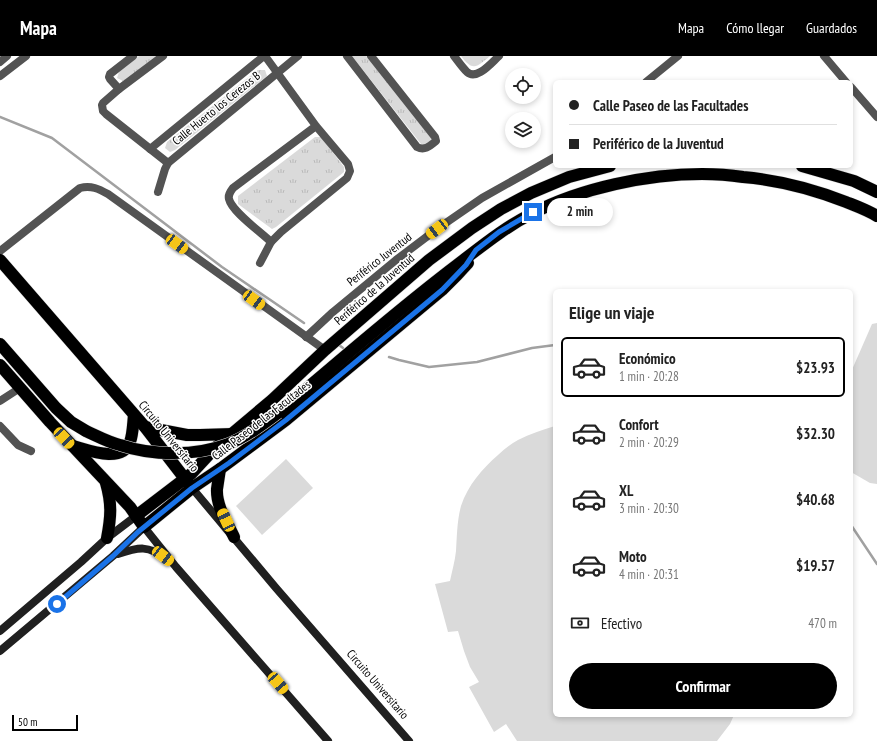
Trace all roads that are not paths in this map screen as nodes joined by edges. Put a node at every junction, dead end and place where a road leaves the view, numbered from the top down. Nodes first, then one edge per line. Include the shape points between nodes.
1 (7, 56) edge
2 (26, 56) edge
3 (134, 56) edge
4 (163, 56) edge
5 (265, 56) edge
6 (298, 56) edge
7 (347, 56) edge
8 (371, 56) edge
9 (454, 56) edge
10 (499, 56) edge
11 (678, 56) edge
12 (824, 56) edge
13 (0, 62) edge
14 (278, 73) junction
15 (0, 76) edge
16 (648, 80) edge
17 (844, 80) edge
18 (119, 89) junction
19 (853, 89) edge
20 (877, 117) edge
21 (316, 126) junction
22 (150, 149) junction
23 (553, 158) edge
24 (168, 163) junction
25 (603, 168) edge
26 (809, 168) edge
27 (158, 192) dead end
28 (877, 192) edge
29 (877, 216) edge
30 (271, 242) junction
31 (476, 250) junction
32 (0, 251) edge
33 (0, 260) edge
34 (260, 263) dead end
35 (306, 337) junction
36 (0, 344) edge
37 (325, 350) junction
38 (0, 365) edge
39 (20, 388) junction
40 (0, 401) edge
41 (134, 415) junction
42 (0, 426) edge
43 (145, 427) junction
44 (231, 434) junction
45 (64, 438) junction
46 (247, 450) junction
47 (31, 451) dead end
48 (220, 469) junction
49 (105, 482) junction
50 (189, 483) junction
51 (136, 516) junction
52 (144, 527) junction
53 (234, 537) junction
54 (107, 538) junction
55 (113, 556) junction
56 (176, 566) junction
57 (0, 630) edge
58 (0, 651) edge
59 (328, 741) edge
60 (408, 741) edge

1 - 13 street
2 - 15 street
3 - 18 street via 110,74 110,79
4 - 18 street
5 - 14 street
5 - 22 street, Calle Huerto los Cerezos B
6 - 14 street, Calle Huerto los Cerezos B
7 - 8 street via 417,147 429,147 436,141 435,138
9 - 10 street via 466,71 474,75
11 - 16 street
12 - 17 street
14 - 21 street
14 - 24 street, Calle Huerto los Cerezos B
18 - 22 street via 103,102 103,111
19 - 20 street
21 - 30 street via 348,164 349,175
21 - 30 street via 233,188 229,194 232,206
22 - 24 street
23 - 35 street, Periférico Juventud via 482,198 437,229 332,312
24 - 27 street
25 - 37 highway, Periférico de la Juventud via 569,177 501,208 430,260
26 - 28 highway via 854,181
29 - 31 highway via 827,195 763,179 702,174 663,176 621,183 563,200 533,212 499,232
30 - 34 street
31 - 36 highway, bridge via 426,288 278,413 256,429 228,444 203,451 148,451 121,446 86,431 56,408
31 - 46 highway, Calle Paseo de las Facultades via 466,265 442,290
32 - 35 street via 80,188 91,186 108,194
33 - 41 highway, Circuito Universitario
35 - 37 street
37 - 44 highway, Periférico de la Juventud
38 - 39 highway
39 - 40 street
39 - 45 highway
41 - 43 highway, Circuito Universitario
41 - 45 highway via 130,442 117,453 105,454
42 - 47 street via 18,445
43 - 44 highway via 187,435
43 - 50 highway, Circuito Universitario
44 - 46 highway via 239,447
44 - 50 highway, Periférico de la Juventud via 191,474
45 - 49 highway
46 - 48 highway, Calle Paseo de las Facultades
48 - 50 highway, Calle Paseo de las Facultades
48 - 53 highway via 218,498
49 - 51 highway
49 - 54 highway via 110,497 111,517
50 - 51 highway, Calle Paseo de las Facultades
50 - 52 highway, Calle Paseo de las Facultades
50 - 53 main road, Circuito Universitario
51 - 52 highway
51 - 54 main road, Calle Paseo de las Facultades
52 - 55 main road, Calle Paseo de las Facultades
52 - 56 main road
53 - 60 main road, Circuito Universitario
54 - 57 main road, Calle Paseo de las Facultades
55 - 56 main road via 144,548 154,551
55 - 58 main road, Calle Paseo de las Facultades
56 - 59 main road

